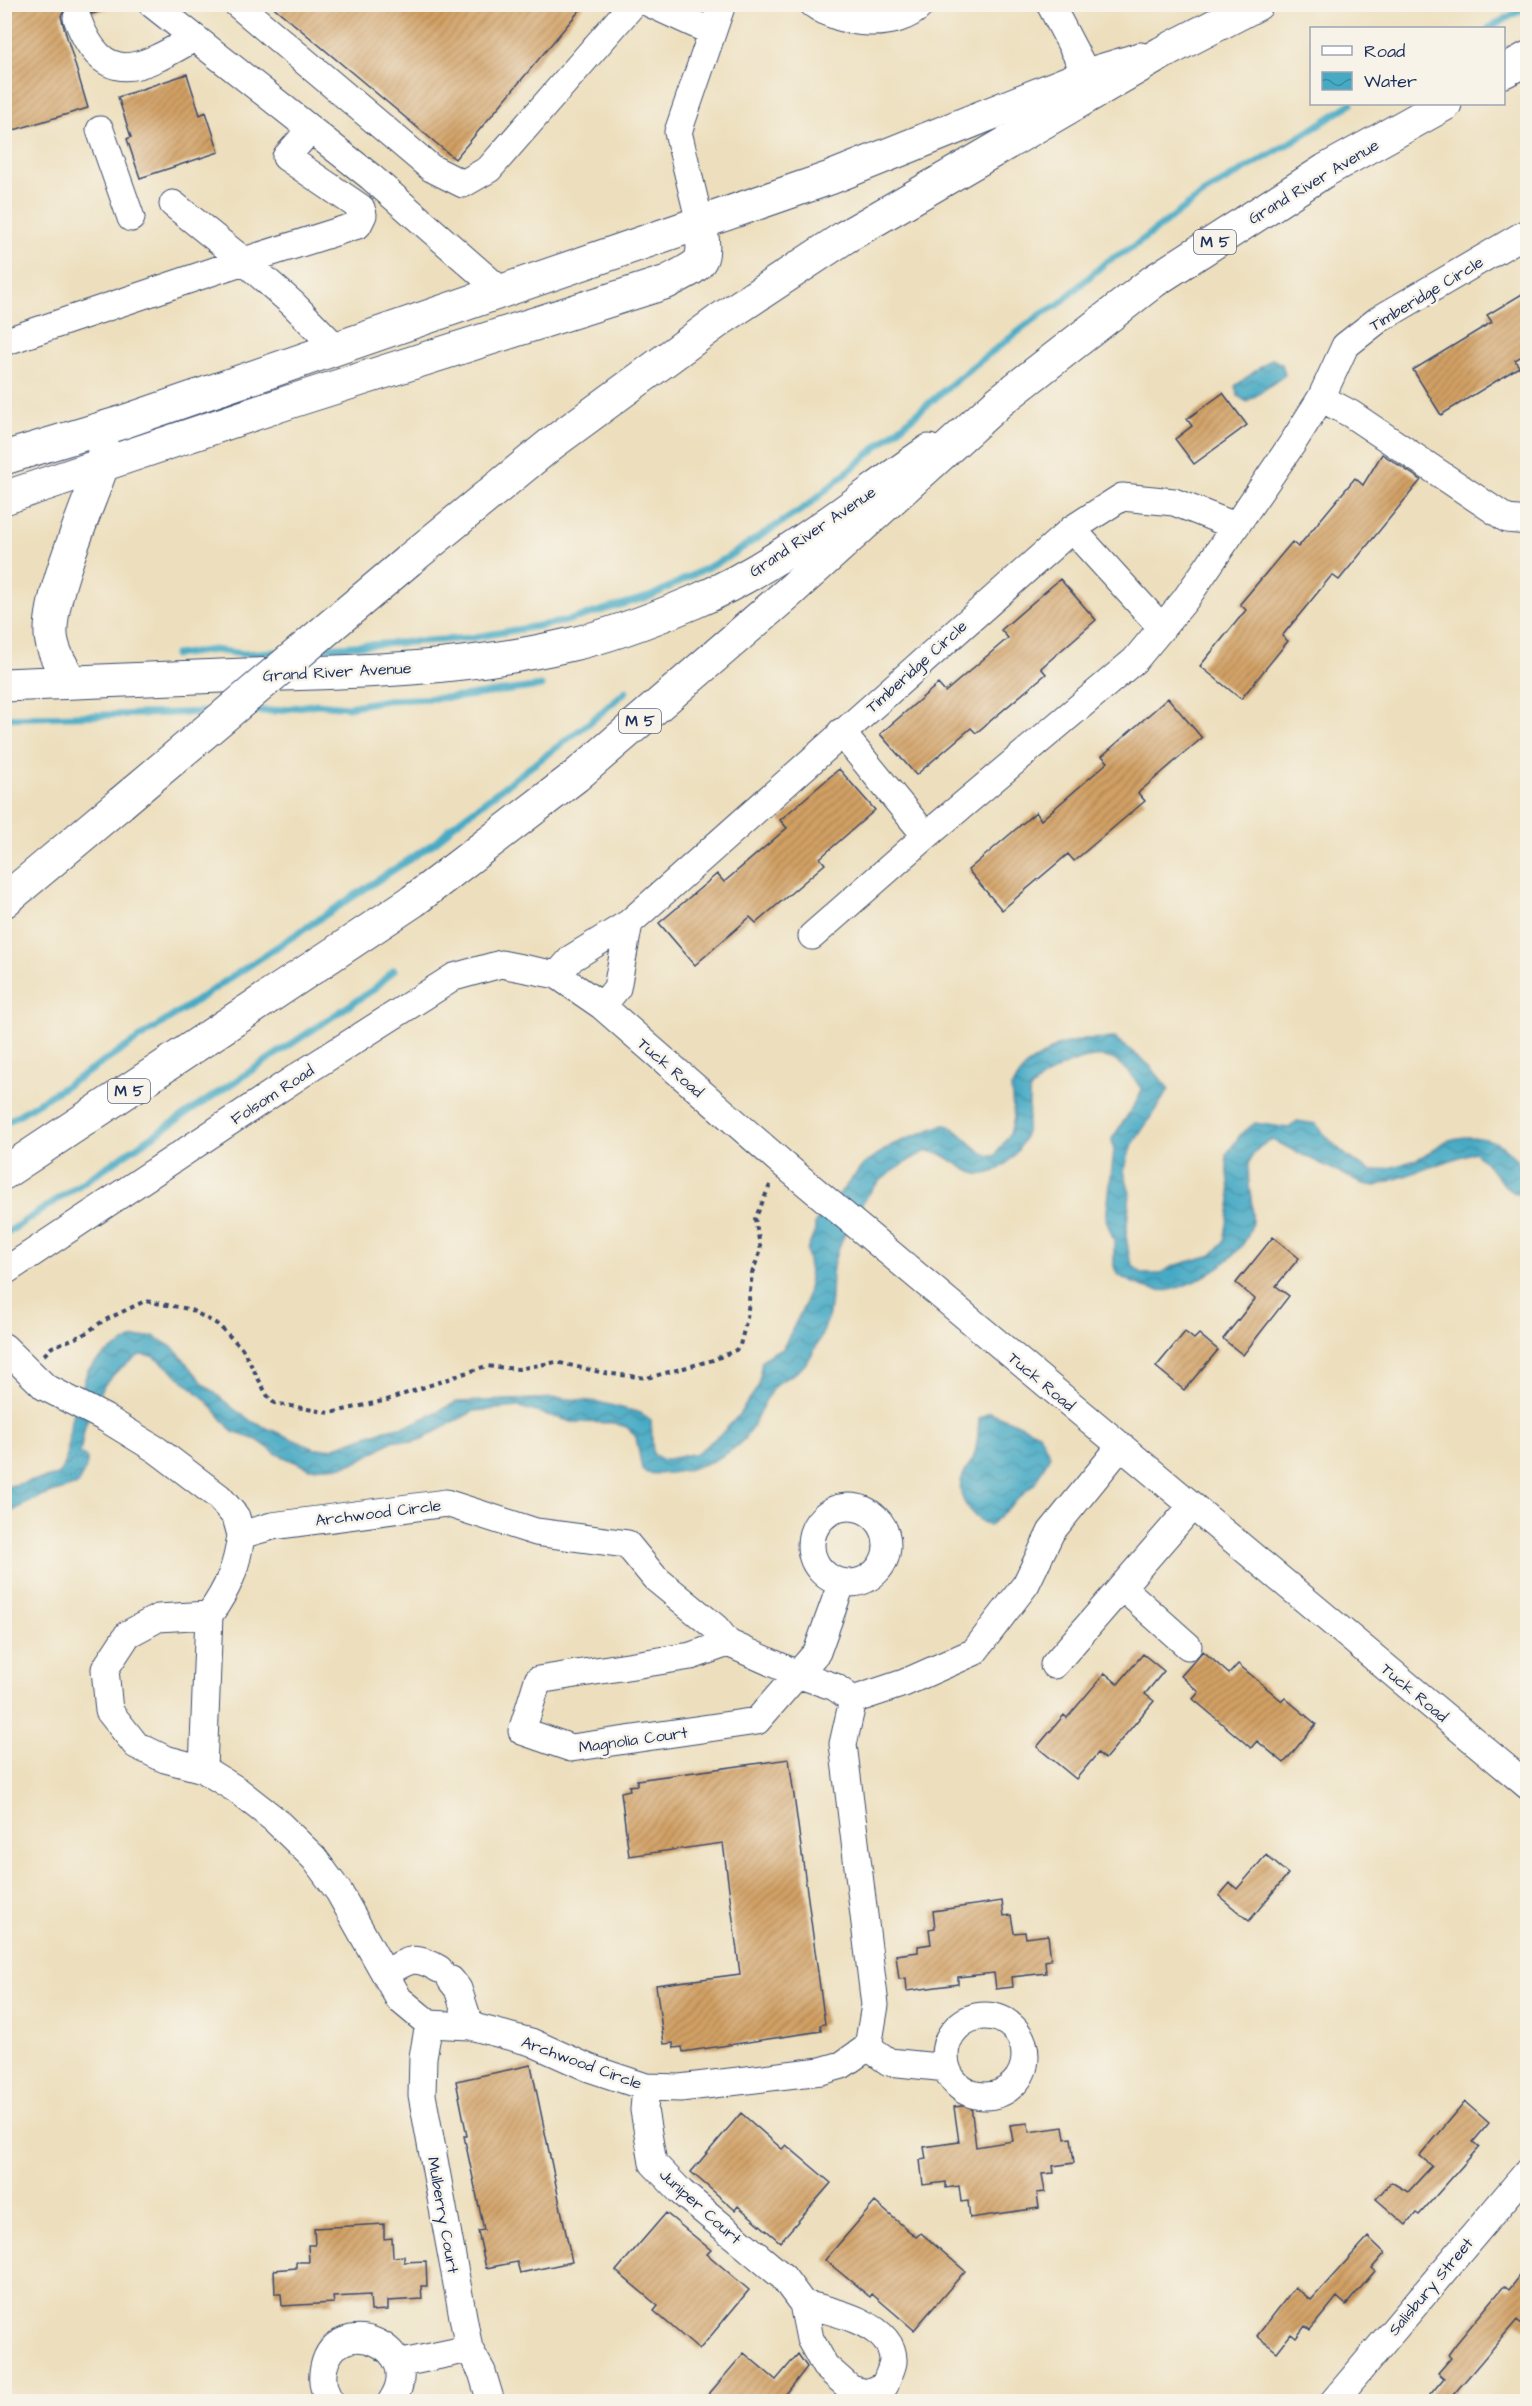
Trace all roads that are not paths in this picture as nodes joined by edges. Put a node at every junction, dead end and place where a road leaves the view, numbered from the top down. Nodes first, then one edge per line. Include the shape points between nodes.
1 (152, 4) edge
2 (237, 4) edge
3 (633, 4) edge
4 (651, 4) edge
5 (722, 4) edge
6 (813, 4) edge
7 (922, 4) edge
8 (1050, 4) edge
9 (1257, 4) edge
10 (77, 18) dead end
11 (712, 32) junction
12 (194, 38) junction
13 (1162, 52) junction
14 (1527, 58) edge
15 (1505, 70) edge
16 (1087, 75) junction
17 (1443, 105) edge
18 (100, 130) dead end
19 (310, 130) junction
20 (173, 204) dead end
21 (131, 218) dead end
22 (700, 223) junction
23 (1527, 232) edge
24 (244, 261) junction
25 (501, 291) junction
26 (4, 342) edge
27 (324, 353) junction
28 (1321, 398) junction
29 (292, 401) junction
30 (1000, 401) junction
31 (120, 423) junction
32 (4, 458) edge
33 (102, 466) junction
34 (4, 498) edge
35 (1527, 521) edge
36 (1235, 526) junction
37 (1072, 529) junction
38 (1162, 628) junction
39 (71, 682) junction
40 (4, 685) edge
41 (841, 732) junction
42 (926, 836) junction
43 (4, 901) edge
44 (629, 922) junction
45 (812, 936) dead end
46 (557, 975) junction
47 (602, 1006) junction
48 (4, 1173) edge
49 (4, 1272) edge
50 (4, 1347) edge
51 (1120, 1446) junction
52 (1192, 1506) junction
53 (240, 1535) junction
54 (842, 1582) dead end
55 (1122, 1587) junction
56 (209, 1615) junction
57 (728, 1642) junction
58 (1188, 1646) dead end
59 (1054, 1665) dead end
60 (797, 1674) junction
61 (853, 1700) junction
62 (204, 1769) junction
63 (1527, 1786) edge
64 (385, 1974) junction
65 (429, 2024) junction
66 (470, 2026) junction
67 (868, 2047) junction
68 (947, 2068) dead end
69 (646, 2086) junction
70 (1527, 2171) edge
71 (803, 2304) dead end
72 (469, 2349) junction
73 (398, 2364) junction
74 (331, 2402) edge
75 (391, 2402) edge
76 (491, 2402) edge
77 (1333, 2402) edge

1 - 12 street
2 - 3 street via 431,168 463,184 489,169
4 - 11 street
5 - 11 street
6 - 7 street via 864,23 906,17
8 - 16 street
9 - 13 main road
10 - 12 street via 83,35 100,59 122,68 151,62
11 - 22 street via 678,132
12 - 19 street
13 - 16 main road
13 - 43 main road, bridge via 845,237 721,319 551,444
14 - 15 main road
16 - 22 main road via 830,178
17 - 30 main road, Grand River Avenue / M 5 via 1326,170 1154,281
18 - 21 street
19 - 24 street via 286,157 361,208 363,215 358,225
19 - 25 street via 371,177
20 - 24 street
22 - 25 main road
22 - 29 main road via 705,250 698,266 667,282
23 - 28 street, Timberidge Circle via 1370,326 1345,346
24 - 26 street
24 - 27 street via 293,304
25 - 27 main road
27 - 29 main road
27 - 31 main road
28 - 35 street via 1507,519
28 - 36 street, Timberidge Circle
29 - 33 main road
30 - 39 main road, Grand River Avenue via 813,534 741,578 695,602 571,645 512,657 354,672
30 - 48 main road, M 5 via 788,593 576,776 413,901
31 - 32 main road
31 - 33 main road via 104,448
33 - 34 main road
33 - 39 main road via 54,603 51,637
36 - 37 street, Timberidge Circle via 1174,502 1122,497
36 - 38 street, Timberidge Circle
37 - 38 street
37 - 41 street, Timberidge Circle
38 - 42 street, Timberidge Circle via 1136,660
39 - 40 main road, Grand River Avenue
41 - 42 street
41 - 44 street, Timberidge Circle
42 - 45 street, Timberidge Circle
44 - 46 street, Timberidge Circle via 572,958
44 - 47 street via 617,988
46 - 47 street, Tuck Road
46 - 49 street, Folsom Road via 501,964 454,977
47 - 51 street, Tuck Road via 782,1163
50 - 53 street via 45,1387 157,1450 219,1497 236,1518
51 - 52 street, Tuck Road
51 - 61 street via 1051,1532 1026,1584 974,1652 904,1683
52 - 55 street
52 - 63 street, Tuck Road
53 - 56 street via 237,1564
53 - 57 street, Archwood Circle via 272,1526 446,1503 536,1532 627,1544 655,1578
54 - 60 street, Magnolia Court via 817,1652
55 - 58 street
55 - 59 street
56 - 62 street
56 - 62 street via 158,1618 128,1634 105,1669 109,1711 136,1745 165,1759
57 - 60 street, Archwood Circle
57 - 60 street, Magnolia Court via 691,1656 538,1680 522,1731 571,1748 757,1721
60 - 61 street, Archwood Circle via 835,1687
61 - 67 street via 843,1744 874,2006
62 - 64 street via 237,1790 314,1858 339,1892
64 - 65 street via 399,1999
64 - 66 street via 409,1960 423,1960 458,1989
65 - 66 street, Archwood Circle
65 - 72 street, Mulberry Court via 422,2095
66 - 69 street, Archwood Circle via 531,2042 589,2068
67 - 68 street via 889,2062
67 - 69 street, Archwood Circle via 842,2066 822,2071 680,2088
69 - 71 street, Juniper Court via 644,2110 653,2163 681,2192 783,2277
70 - 77 street, Salisbury Street
72 - 73 street
72 - 76 street, Mulberry Court via 482,2372
73 - 74 street via 382,2344 369,2338 342,2343 324,2363 323,2388
73 - 75 street via 399,2389

